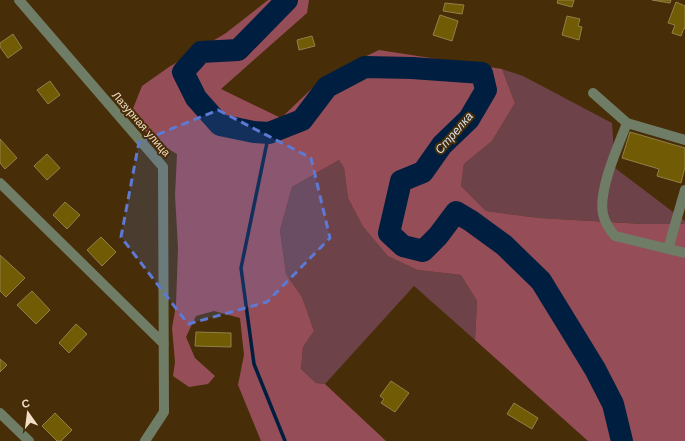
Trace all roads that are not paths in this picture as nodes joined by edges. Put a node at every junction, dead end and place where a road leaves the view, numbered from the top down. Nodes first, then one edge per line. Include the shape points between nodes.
1 (19, 0) edge
2 (593, 93) dead end
3 (627, 123) junction
4 (685, 140) edge
5 (0, 183) edge
6 (685, 190) edge
7 (668, 249) junction
8 (685, 253) edge
9 (164, 342) junction
10 (0, 413) edge
11 (29, 441) edge
12 (145, 441) edge

1 - 9 street, Лазурная улица via 163,167
2 - 3 street
3 - 4 street
3 - 7 street via 604,189 603,214 608,228 615,236
5 - 9 street
6 - 7 street
7 - 8 street
9 - 12 street, Лазурная улица via 164,412
10 - 11 street

